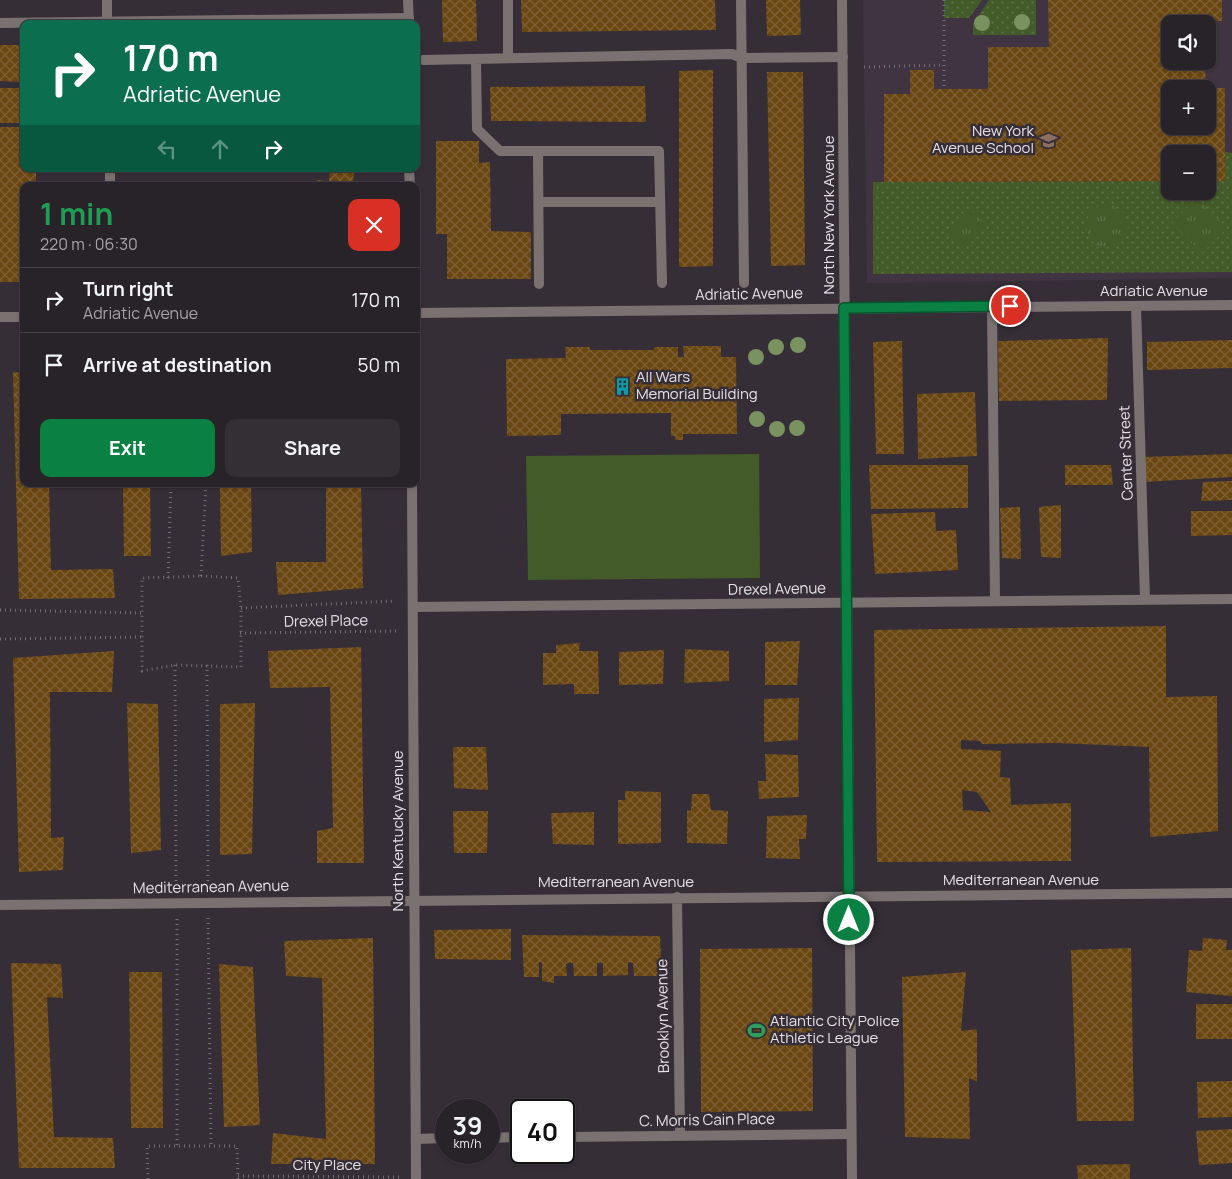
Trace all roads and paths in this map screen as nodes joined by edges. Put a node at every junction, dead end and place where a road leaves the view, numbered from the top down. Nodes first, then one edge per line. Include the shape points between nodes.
1 (107, 0) edge
2 (408, 0) edge
3 (508, 0) edge
4 (741, 0) edge
5 (842, 0) edge
6 (944, 0) edge
7 (108, 20) edge
8 (409, 20) edge
9 (0, 23) edge
10 (20, 23) edge
11 (843, 57) junction
12 (508, 58) junction
13 (742, 58) junction
14 (476, 59) junction
15 (423, 60) dead end
16 (944, 65) junction
17 (864, 67) dead end
18 (944, 89) dead end
19 (538, 150) junction
20 (539, 202) junction
21 (660, 202) junction
22 (662, 283) dead end
23 (744, 283) dead end
24 (539, 284) dead end
25 (1232, 305) edge
26 (992, 306) junction
27 (1136, 306) junction
28 (844, 308) junction
29 (420, 313) edge
30 (0, 317) edge
31 (20, 317) edge
32 (170, 487) edge
33 (206, 487) edge
34 (412, 487) edge
35 (201, 576) junction
36 (168, 578) junction
37 (1146, 599) junction
38 (1232, 599) edge
39 (995, 600) junction
40 (846, 603) junction
41 (412, 604) junction
42 (241, 608) junction
43 (0, 610) edge
44 (141, 613) junction
45 (412, 631) junction
46 (240, 633) junction
47 (142, 637) junction
48 (0, 639) edge
49 (1232, 894) edge
50 (849, 896) junction
51 (677, 897) junction
52 (414, 899) junction
53 (0, 905) edge
54 (851, 1134) junction
55 (680, 1135) junction
56 (575, 1137) edge
57 (435, 1138) edge
58 (416, 1139) junction
59 (238, 1177) edge
60 (416, 1178) edge
61 (148, 1179) edge
62 (852, 1179) edge

1 - 7 street
2 - 8 street
3 - 12 street
4 - 13 street
5 - 11 street, North New York Avenue
6 - 16 path
9 - 10 street
11 - 13 street
11 - 28 street, North New York Avenue
12 - 13 street via 732,54
12 - 14 street
13 - 23 street
14 - 15 street
14 - 19 street via 478,129 500,150
16 - 17 path
16 - 18 path
19 - 20 street
19 - 21 street via 659,151
20 - 21 street
20 - 24 street
21 - 22 street
25 - 27 street, Adriatic Avenue
26 - 27 street, Adriatic Avenue
26 - 28 street, Adriatic Avenue
26 - 39 street
27 - 37 street, Center Street
28 - 29 street, Adriatic Avenue
28 - 40 street, North New York Avenue
30 - 31 street
32 - 36 path
33 - 35 path
34 - 41 street, North Kentucky Avenue
35 - 36 path
35 - 42 path via 238,578
36 - 44 path via 142,578
37 - 38 street, Drexel Avenue
37 - 39 street, Drexel Avenue
39 - 40 street, Drexel Avenue
40 - 41 street, Drexel Avenue
40 - 50 street, North New York Avenue
41 - 42 path, Drexel Place
41 - 45 street, North Kentucky Avenue
42 - 46 path
43 - 44 path
44 - 47 path
45 - 46 path, Drexel Place
45 - 52 street, North Kentucky Avenue
46 - 47 path via 241,667 175,665 142,671
47 - 48 path
49 - 50 street, Mediterranean Avenue
50 - 51 street, Mediterranean Avenue
50 - 54 street, North New York Avenue
51 - 52 street, Mediterranean Avenue
51 - 55 street, Brooklyn Avenue
52 - 53 street, Mediterranean Avenue
52 - 58 street, North Kentucky Avenue
54 - 55 street, C. Morris Cain Place
54 - 62 street, North New York Avenue
55 - 56 street, C. Morris Cain Place
57 - 58 street
58 - 60 street, North Kentucky Avenue
59 - 60 path, City Place
59 - 61 path via 237,1146 148,1146

